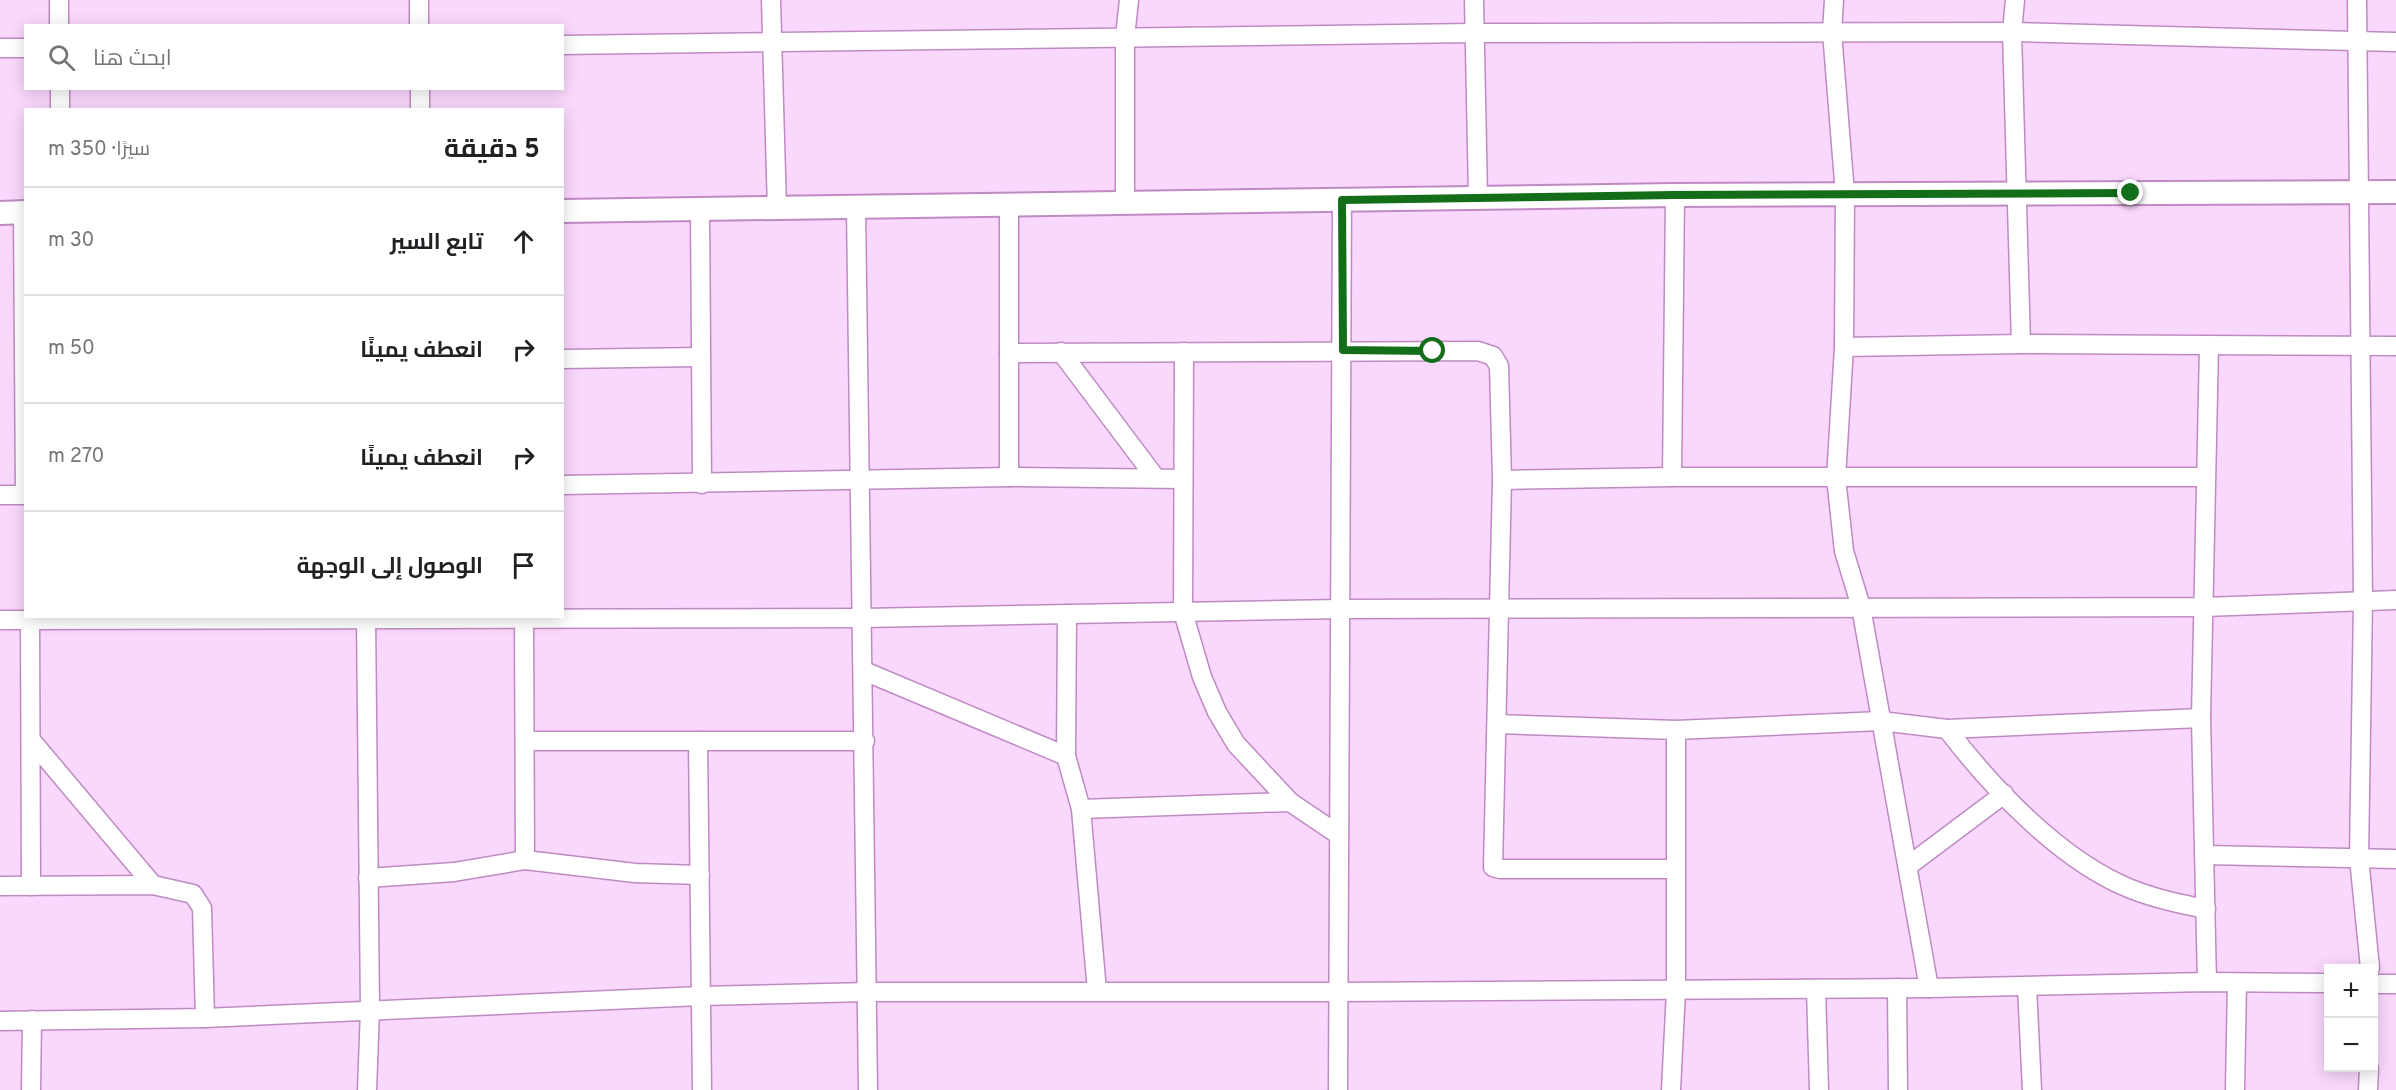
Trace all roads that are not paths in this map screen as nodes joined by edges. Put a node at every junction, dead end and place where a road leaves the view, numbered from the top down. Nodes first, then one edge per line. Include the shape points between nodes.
1 (59, 0) edge
2 (419, 0) edge
3 (771, 0) edge
4 (1129, 0) edge
5 (1474, 0) edge
6 (1834, 0) edge
7 (2015, 0) edge
8 (2357, 0) edge
9 (59, 24) edge
10 (419, 24) edge
11 (1832, 32) junction
12 (2012, 32) junction
13 (1473, 33) junction
14 (1125, 37) junction
15 (2358, 42) junction
16 (2396, 42) edge
17 (773, 44) junction
18 (564, 45) edge
19 (0, 48) edge
20 (24, 48) edge
21 (60, 90) edge
22 (420, 90) edge
23 (60, 108) edge
24 (420, 108) edge
25 (2360, 192) junction
26 (2396, 192) edge
27 (1845, 194) junction
28 (2016, 194) junction
29 (1675, 195) junction
30 (1478, 197) junction
31 (1342, 200) junction
32 (1125, 202) junction
33 (1009, 205) junction
34 (856, 208) junction
35 (777, 209) junction
36 (700, 210) junction
37 (564, 211) edge
38 (24, 212) edge
39 (0, 213) edge
40 (2021, 344) junction
41 (2209, 346) junction
42 (2359, 346) junction
43 (2396, 346) edge
44 (1844, 347) junction
45 (1343, 350) junction
46 (1061, 352) junction
47 (1184, 352) junction
48 (1009, 353) junction
49 (700, 357) junction
50 (564, 358) edge
51 (1009, 477) junction
52 (1155, 477) junction
53 (1672, 477) junction
54 (2205, 477) junction
55 (1836, 478) junction
56 (1183, 479) junction
57 (1502, 480) junction
58 (860, 481) junction
59 (702, 484) junction
60 (564, 486) edge
61 (0, 495) edge
62 (24, 495) edge
63 (2364, 600) junction
64 (2396, 600) edge
65 (1862, 607) junction
66 (2204, 607) junction
67 (1500, 608) junction
68 (1339, 609) junction
69 (1183, 612) junction
70 (1067, 614) junction
71 (564, 617) edge
72 (145, 618) edge
73 (366, 618) edge
74 (524, 618) edge
75 (864, 618) junction
76 (0, 620) edge
77 (30, 620) junction
78 (864, 671) junction
79 (2201, 718) junction
80 (1881, 721) junction
81 (1497, 724) junction
82 (1947, 729) junction
83 (1676, 730) junction
84 (31, 740) junction
85 (525, 741) junction
86 (698, 741) junction
87 (865, 741) junction
88 (1066, 756) junction
89 (2004, 794) junction
90 (1290, 802) junction
91 (1081, 809) junction
92 (1339, 835) junction
93 (2206, 855) junction
94 (2359, 858) junction
95 (2396, 858) edge
96 (525, 860) junction
97 (1908, 866) junction
98 (1676, 869) junction
99 (700, 875) junction
100 (368, 878) junction
101 (153, 885) junction
102 (0, 886) edge
103 (31, 886) junction
104 (2206, 909) junction
105 (2370, 964) edge
106 (2207, 982) junction
107 (2236, 983) junction
108 (2324, 983) edge
109 (2378, 984) edge
110 (2396, 984) edge
111 (2027, 986) junction
112 (1897, 988) junction
113 (1929, 988) junction
114 (1816, 989) junction
115 (1676, 990) junction
116 (1097, 991) junction
117 (868, 992) junction
118 (1339, 992) junction
119 (701, 996) junction
120 (370, 1010) junction
121 (205, 1018) junction
122 (32, 1020) junction
123 (0, 1021) edge
124 (2369, 1072) edge
125 (31, 1090) edge
126 (368, 1090) edge
127 (702, 1090) edge
128 (868, 1090) edge
129 (1338, 1090) edge
130 (1671, 1090) edge
131 (1818, 1090) edge
132 (1898, 1090) edge
133 (2032, 1090) edge
134 (2235, 1090) edge
135 (2368, 1090) edge

1 - 9 street
2 - 10 street
3 - 17 street
4 - 14 street
5 - 13 street
6 - 11 street
7 - 12 street
8 - 15 street
11 - 12 street
11 - 13 street
11 - 27 street
12 - 15 street
12 - 28 street
13 - 14 street
13 - 30 street
14 - 17 street
14 - 32 street
15 - 16 street
15 - 25 street
17 - 18 street
17 - 35 street
19 - 20 street
21 - 23 street
22 - 24 street
25 - 26 street
25 - 28 street
25 - 42 street
27 - 28 street
27 - 29 street
27 - 44 street
28 - 40 street
29 - 30 street
29 - 53 street
30 - 31 street
31 - 32 street
31 - 45 street
32 - 33 street
33 - 34 street
33 - 48 street
34 - 35 street
34 - 58 street
35 - 36 street
36 - 37 street
36 - 49 street
38 - 39 street
40 - 41 street
40 - 44 street
41 - 42 street
41 - 54 street
42 - 43 street
42 - 63 street
44 - 55 street
45 - 47 street
45 - 57 street via 1478,351 1493,356 1500,366
45 - 68 street
46 - 47 street
46 - 48 street
46 - 52 street
47 - 56 street
48 - 51 street
49 - 50 street
49 - 59 street
51 - 52 street
51 - 58 street
52 - 56 street
53 - 55 street
53 - 57 street
54 - 55 street
54 - 66 street
55 - 65 street via 1844,551
56 - 69 street
57 - 67 street
58 - 59 street
58 - 75 street
59 - 60 street
61 - 62 street
63 - 64 street
63 - 66 street
63 - 94 street
65 - 66 street
65 - 67 street
65 - 80 street
66 - 79 street
67 - 68 street
67 - 81 street
68 - 69 street
68 - 92 street
69 - 70 street
69 - 90 street via 1217,712 1236,744
70 - 75 street
70 - 88 street
71 - 75 street
72 - 77 street
73 - 100 street
74 - 85 street
75 - 78 street
76 - 77 street
77 - 84 street
78 - 87 street
78 - 88 street
79 - 82 street
79 - 93 street
80 - 82 street
80 - 83 street
80 - 97 street
81 - 83 street
81 - 98 street via 1493,867
82 - 89 street
83 - 98 street
84 - 101 street
84 - 103 street
85 - 86 street
85 - 96 street
86 - 87 street
86 - 99 street
87 - 117 street
88 - 91 street
89 - 97 street
89 - 104 street via 2054,841 2097,871 2130,889
90 - 91 street
90 - 92 street
91 - 116 street
92 - 118 street
93 - 94 street
93 - 104 street
94 - 95 street
94 - 105 street
96 - 99 street via 635,873
96 - 100 street via 454,872
97 - 113 street
98 - 115 street
99 - 119 street
100 - 120 street
101 - 103 street
101 - 121 street via 193,894 202,908
102 - 103 street
104 - 106 street
106 - 107 street
106 - 111 street
107 - 108 street
107 - 134 street
109 - 110 street
111 - 113 street
111 - 133 street
112 - 113 street
112 - 114 street
112 - 132 street
114 - 115 street
114 - 131 street
115 - 118 street
115 - 130 street
116 - 117 street
116 - 118 street
117 - 119 street
117 - 128 street
118 - 129 street
119 - 120 street
119 - 127 street
120 - 121 street
120 - 126 street
121 - 122 street
122 - 123 street
122 - 125 street
124 - 135 street

